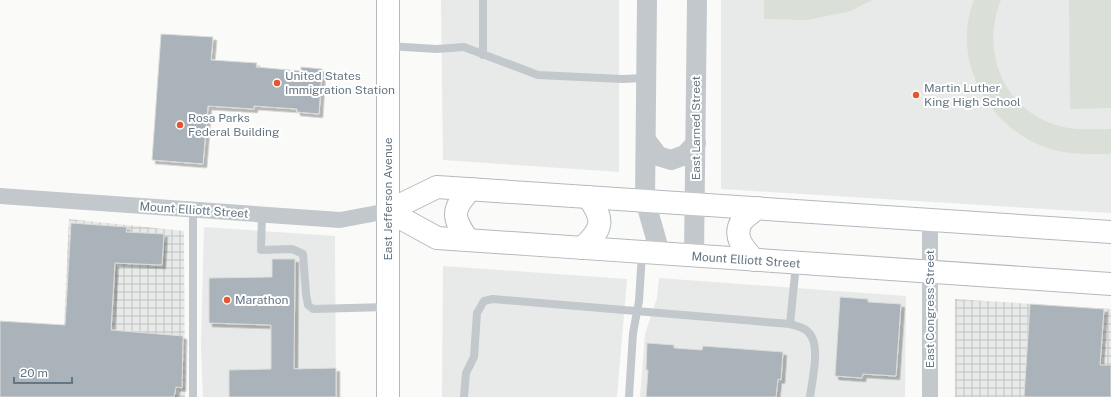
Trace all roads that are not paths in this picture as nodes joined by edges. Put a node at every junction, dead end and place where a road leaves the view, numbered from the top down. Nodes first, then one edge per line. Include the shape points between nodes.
1 (388, 0) edge
2 (483, 0) edge
3 (647, 0) edge
4 (697, 0) edge
5 (388, 46) junction
6 (483, 55) junction
7 (646, 78) junction
8 (646, 140) junction
9 (696, 142) junction
10 (471, 189) junction
11 (0, 196) edge
12 (588, 197) junction
13 (645, 200) junction
14 (696, 204) junction
15 (757, 208) junction
16 (193, 209) junction
17 (388, 211) junction
18 (262, 214) junction
19 (930, 220) junction
20 (1111, 232) edge
21 (468, 240) junction
22 (582, 248) junction
23 (651, 253) junction
24 (694, 256) junction
25 (754, 260) junction
26 (796, 263) junction
27 (929, 271) junction
28 (1111, 284) edge
29 (388, 307) junction
30 (637, 312) junction
31 (790, 324) junction
32 (193, 397) edge
33 (388, 397) edge
34 (464, 397) edge
35 (629, 397) edge
36 (810, 397) edge
37 (930, 397) edge

1 - 5 main road, East Jefferson Avenue
2 - 6 lane
3 - 7 street
4 - 9 street, East Larned Street
5 - 6 lane via 437,49 464,47
5 - 17 main road, East Jefferson Avenue
6 - 7 lane via 538,75
7 - 8 street
8 - 9 street via 658,156 671,160 685,155
8 - 13 street
9 - 14 street, East Larned Street
10 - 12 main road, Mount Elliott Street
10 - 17 main road, Mount Elliott Street via 437,187
10 - 21 main road via 460,201 455,214 459,227
11 - 16 street, Mount Elliott Street
12 - 13 main road, Mount Elliott Street
12 - 22 main road via 598,211 600,224 596,236
13 - 14 main road, Mount Elliott Street
13 - 23 street
14 - 15 main road, Mount Elliott Street
14 - 24 street, East Larned Street
15 - 19 main road, Mount Elliott Street
15 - 25 main road via 742,221 738,234 741,245
16 - 18 street, Mount Elliott Street
16 - 32 lane
17 - 18 street, Mount Elliott Street via 340,220
17 - 21 main road, Mount Elliott Street via 437,238
17 - 29 main road, East Jefferson Avenue
18 - 29 lane via 261,250 292,249 303,254 308,306 313,309
19 - 20 main road, Mount Elliott Street
19 - 27 street, East Congress Street
21 - 22 main road, Mount Elliott Street
22 - 23 main road, Mount Elliott Street
23 - 24 main road, Mount Elliott Street
23 - 30 lane
24 - 25 main road, Mount Elliott Street
25 - 26 main road, Mount Elliott Street
26 - 27 main road, Mount Elliott Street
26 - 31 lane
27 - 28 main road, Mount Elliott Street
27 - 37 street, East Congress Street
29 - 33 main road, East Jefferson Avenue
30 - 31 lane
30 - 34 lane via 493,299 484,301 478,312 474,357 466,373
30 - 35 lane via 633,333
31 - 36 lane via 806,330 813,337 816,348

